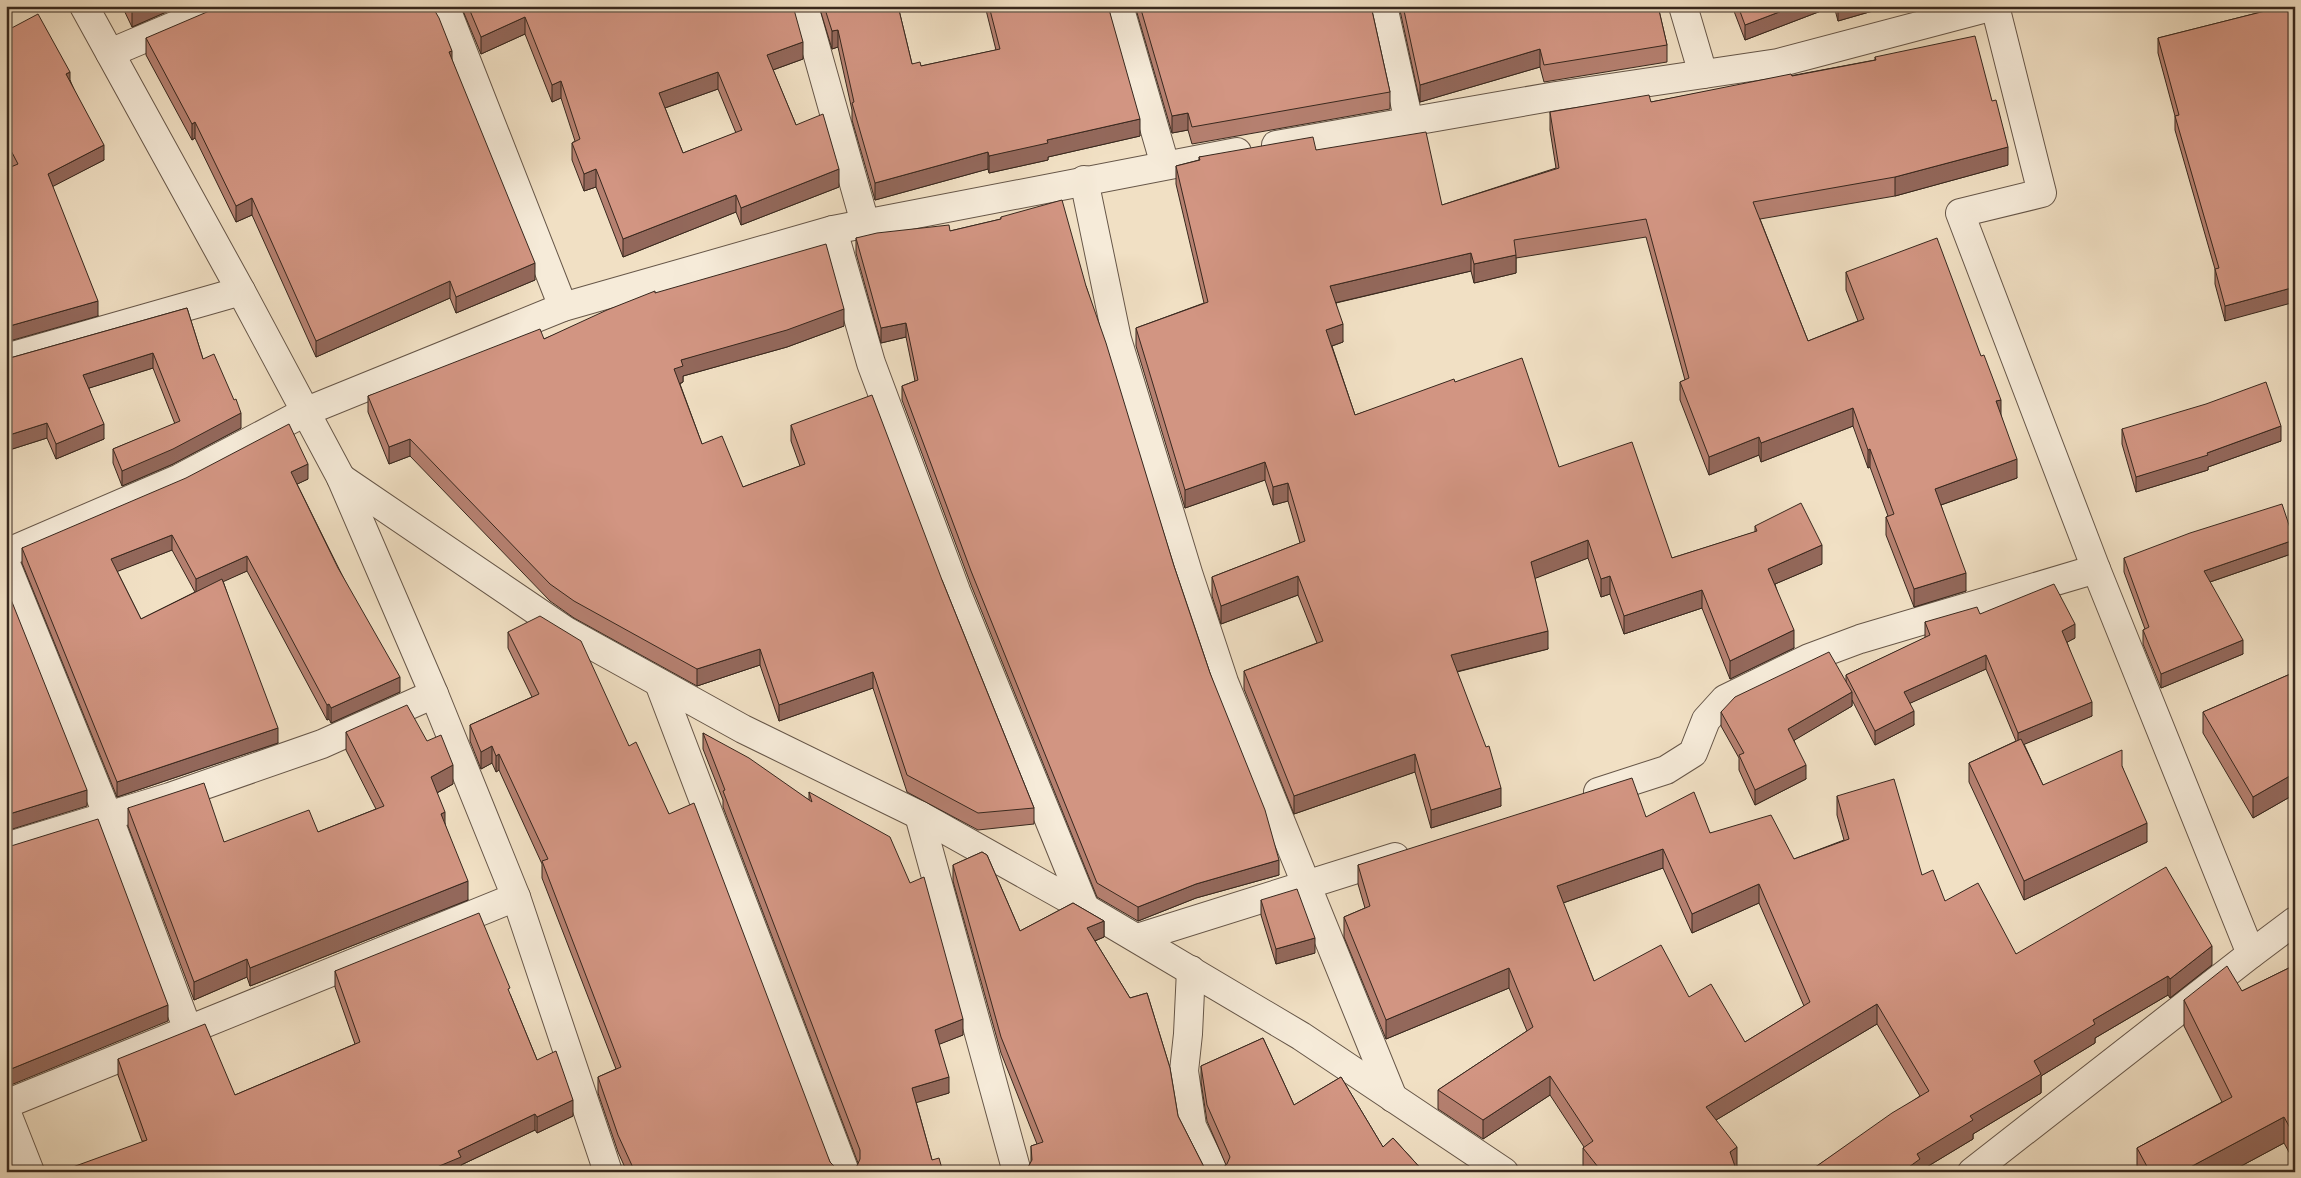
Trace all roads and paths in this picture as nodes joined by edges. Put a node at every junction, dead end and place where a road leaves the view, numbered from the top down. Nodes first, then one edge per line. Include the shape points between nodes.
1 (84, 6) edge
2 (221, 6) edge
3 (445, 6) edge
4 (804, 6) edge
5 (1119, 6) edge
6 (1383, 6) edge
7 (1683, 6) edge
8 (1995, 6) edge
9 (110, 53) junction
10 (1703, 74) junction
11 (1409, 122) junction
12 (1165, 165) junction
13 (1084, 180) junction
14 (865, 223) junction
15 (833, 230) junction
16 (242, 291) junction
17 (564, 307) junction
18 (6, 358) edge
19 (307, 411) junction
20 (341, 478) junction
21 (6, 553) edge
22 (6, 564) edge
23 (2096, 569) junction
24 (659, 683) junction
25 (434, 694) junction
26 (1572, 800) edge
27 (919, 815) junction
28 (108, 816) junction
29 (6, 847) edge
30 (1421, 849) edge
31 (1307, 884) junction
32 (516, 897) junction
33 (1085, 908) junction
34 (2295, 921) edge
35 (1137, 938) junction
36 (2251, 954) junction
37 (1190, 970) junction
38 (188, 1030) junction
39 (1393, 1098) junction
40 (6, 1104) edge
41 (6, 1111) edge
42 (30, 1172) edge
43 (608, 1172) edge
44 (845, 1172) edge
45 (1017, 1172) edge
46 (1214, 1172) edge
47 (1504, 1172) edge
48 (1972, 1172) edge

1 - 9 street
2 - 9 street
3 - 17 street
4 - 14 street
5 - 12 street
6 - 11 street
7 - 10 street
8 - 10 street via 1778,63
8 - 23 street via 2042,192 1960,213
9 - 16 street
10 - 11 street
11 - 12 street
12 - 13 street
13 - 14 street
13 - 31 street via 1116,339 1189,576 1224,682
14 - 15 street
15 - 17 street
15 - 33 street via 871,364 956,591
16 - 18 street
16 - 19 street
17 - 19 street
19 - 20 street
19 - 21 street via 180,478
20 - 24 street via 566,631
20 - 25 street
22 - 28 street
23 - 26 street via 1860,639 1809,658 1726,699 1706,720 1693,753 1666,770
23 - 36 street
24 - 27 street via 743,729
24 - 44 street
25 - 28 street via 322,744
25 - 32 street
27 - 33 street
27 - 45 street
28 - 29 street
28 - 38 street
30 - 31 street
31 - 35 street
31 - 39 street
32 - 38 street
32 - 43 street
33 - 35 street
34 - 36 street
35 - 37 street
36 - 48 street
37 - 39 street via 1301,1036
37 - 46 street via 1184,1071 1192,1126
38 - 40 street
39 - 47 street
41 - 42 street

